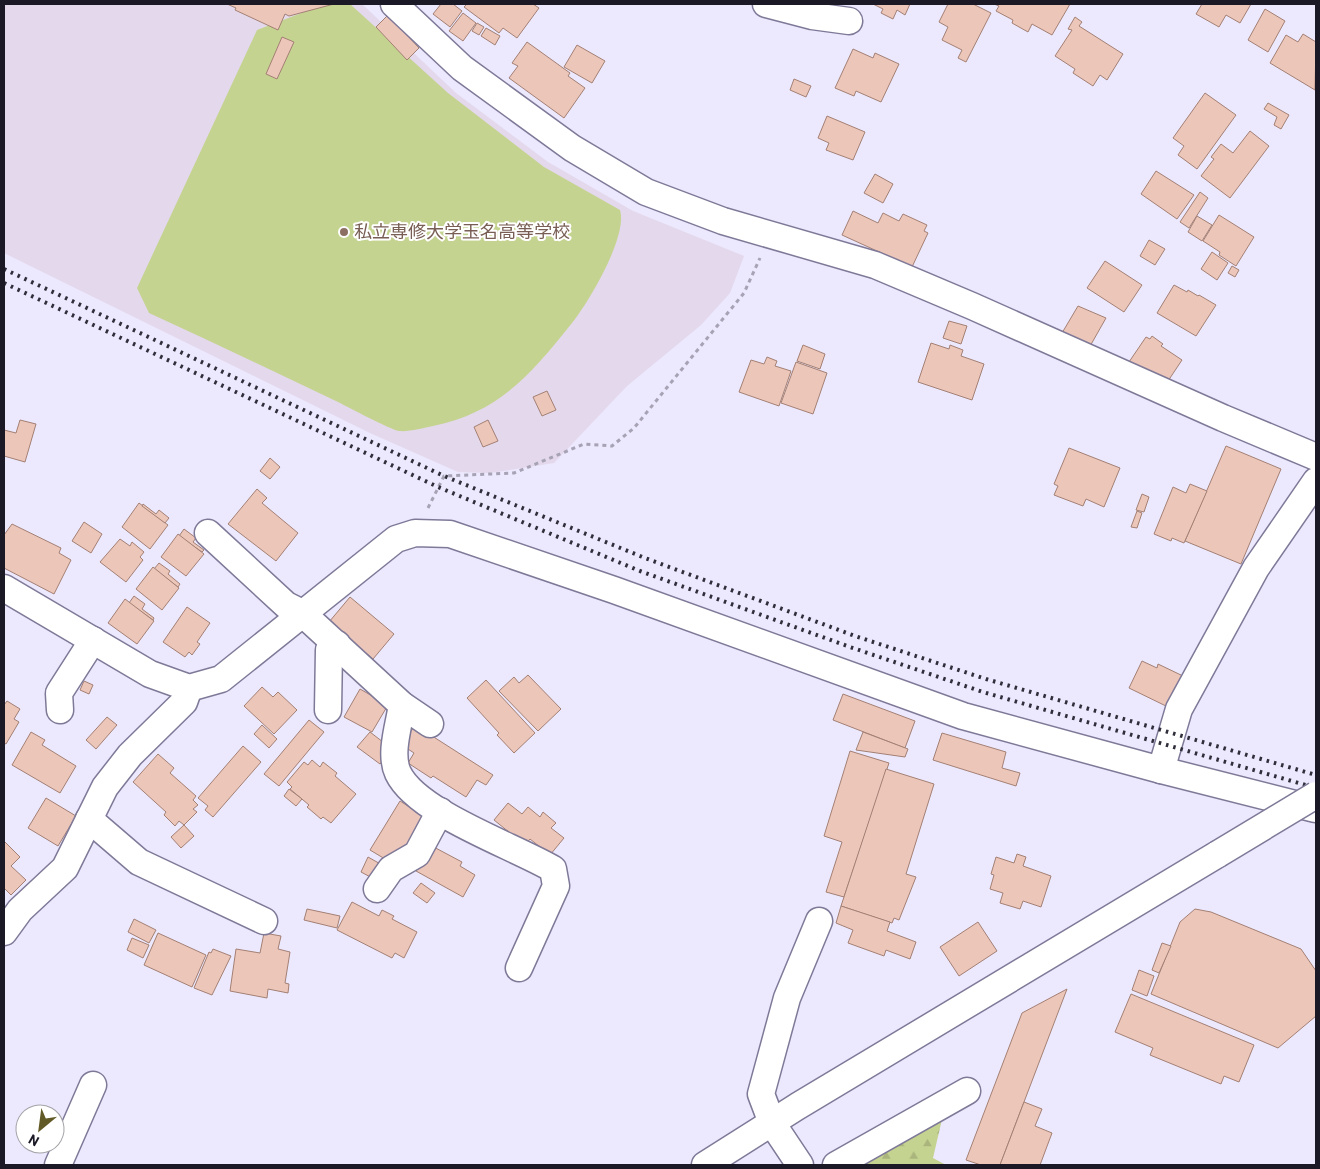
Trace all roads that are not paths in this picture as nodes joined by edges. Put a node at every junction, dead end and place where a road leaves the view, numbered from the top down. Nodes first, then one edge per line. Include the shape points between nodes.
1 (394, 4) edge
2 (766, 4) edge
3 (849, 21) dead end
4 (1316, 457) edge
5 (1316, 481) edge
6 (208, 533) dead end
7 (4, 588) edge
8 (302, 613) junction
9 (92, 640) junction
10 (337, 644) junction
11 (189, 688) junction
12 (402, 705) junction
13 (60, 710) dead end
14 (328, 710) dead end
15 (430, 724) dead end
16 (1162, 770) junction
17 (1316, 795) edge
18 (1316, 809) edge
19 (440, 811) junction
20 (89, 820) junction
21 (377, 888) dead end
22 (264, 921) dead end
23 (819, 921) dead end
24 (4, 932) edge
25 (519, 968) dead end
26 (92, 1085) dead end
27 (967, 1091) dead end
28 (772, 1123) junction
29 (58, 1165) edge
30 (705, 1165) edge
31 (800, 1165) edge
32 (836, 1165) edge

1 - 4 street via 462,68 572,148 646,192 724,221 875,265
2 - 3 street via 812,16
5 - 16 street via 1256,568 1179,709
6 - 8 street via 286,605
7 - 9 street
8 - 10 street
8 - 11 street via 221,680
8 - 16 street via 396,539 415,533 450,534 963,716
9 - 11 street via 150,674
9 - 13 street via 59,694
10 - 12 street
10 - 14 street via 329,650
11 - 20 street via 184,702 105,786
12 - 15 street
12 - 19 street via 394,755 398,773 416,794
16 - 18 street
17 - 28 street, bridge
19 - 21 street via 417,854 391,869
19 - 25 street via 553,869 556,886
20 - 22 street via 139,862
20 - 24 street via 64,868 20,910
23 - 28 street via 787,998 761,1094
26 - 29 street
27 - 32 street
28 - 30 street
28 - 31 street

